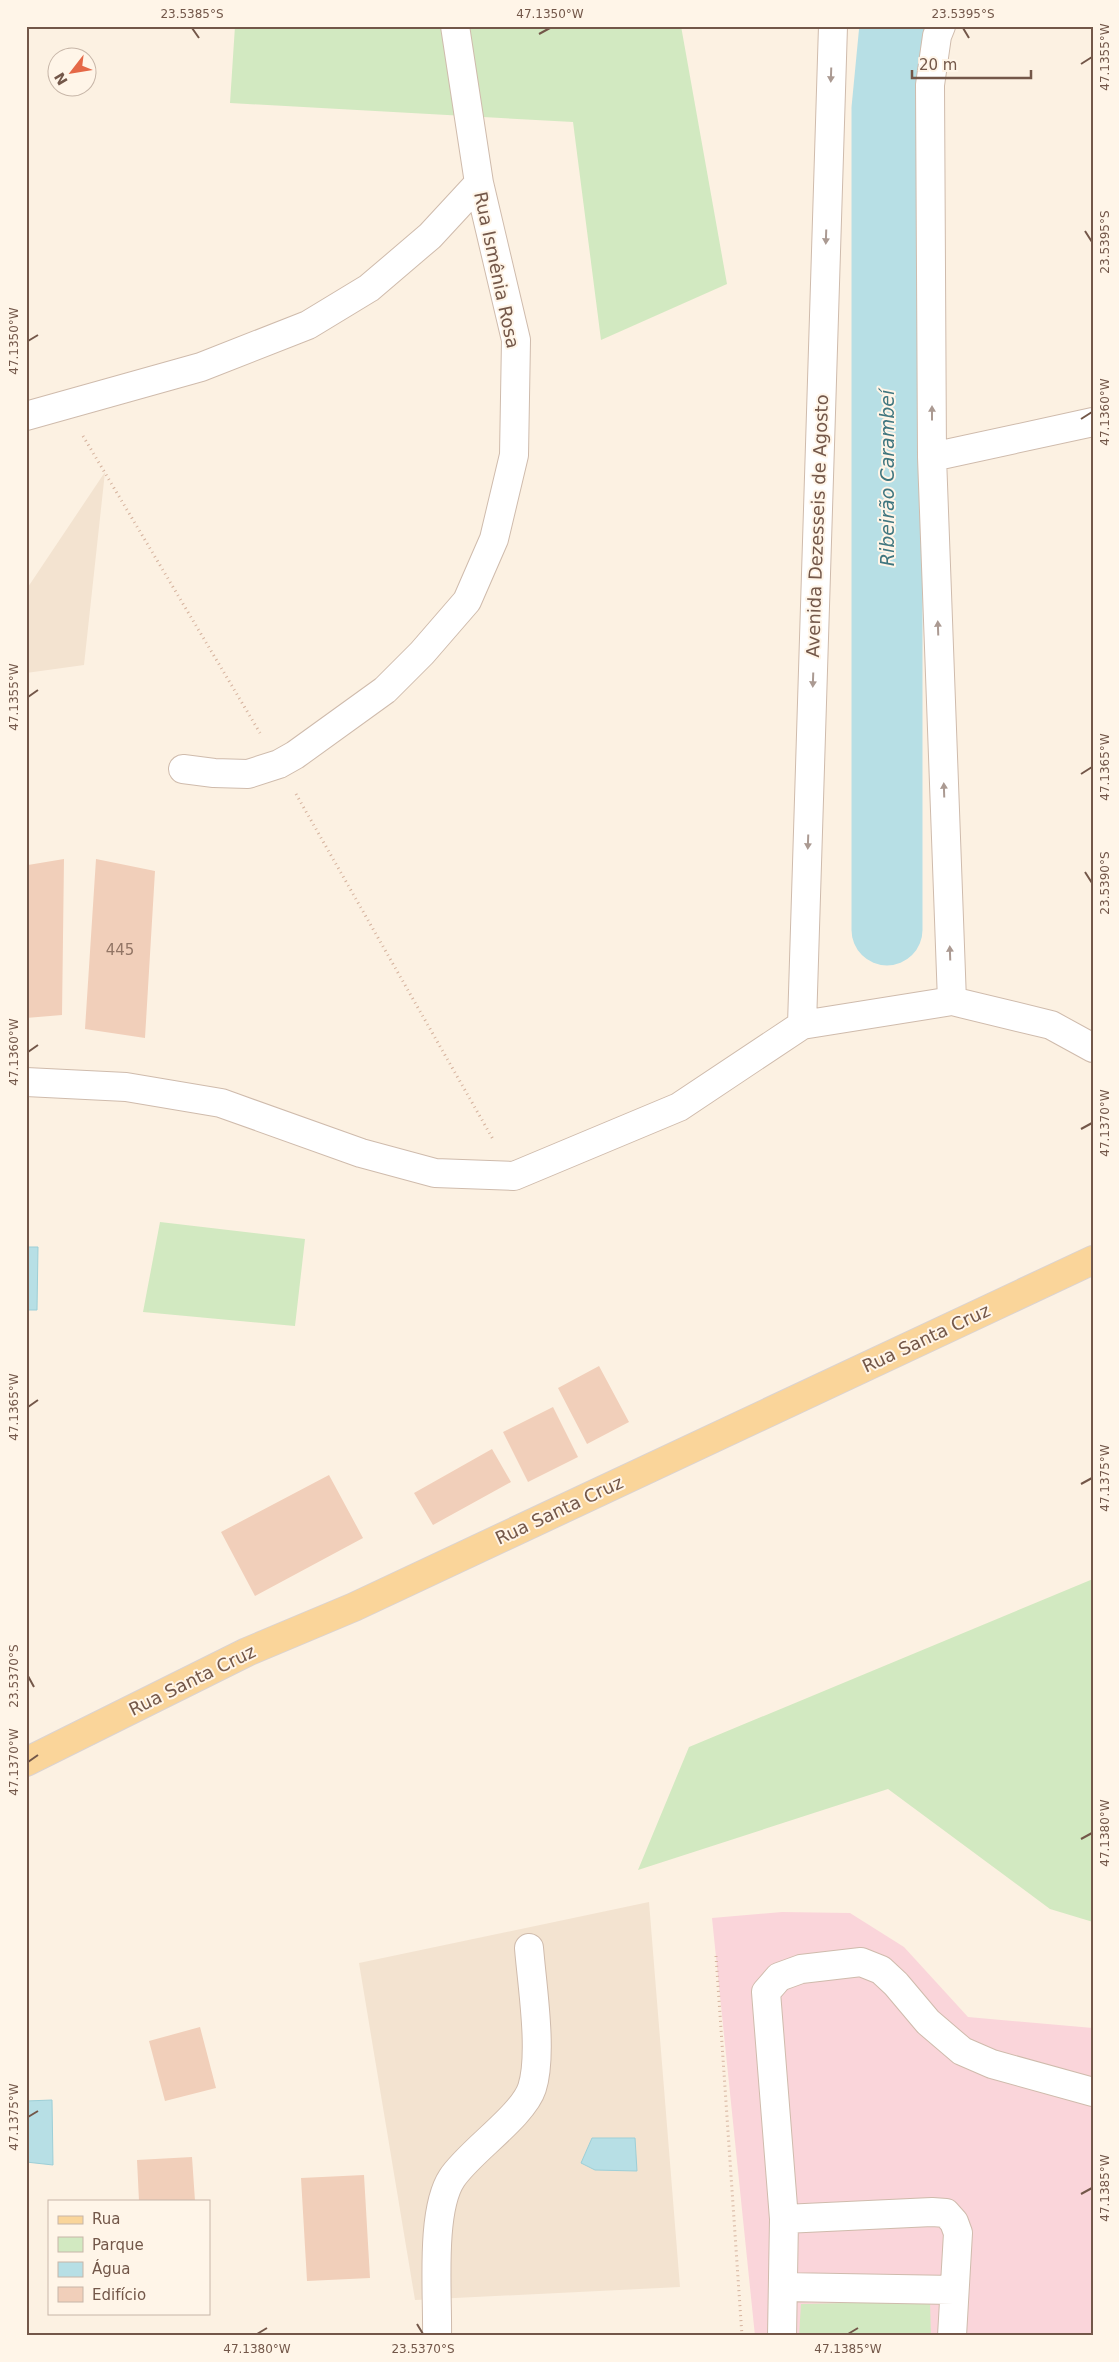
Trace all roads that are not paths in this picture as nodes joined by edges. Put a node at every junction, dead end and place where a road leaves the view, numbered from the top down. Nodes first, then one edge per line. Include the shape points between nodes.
1 (455, 26) edge
2 (833, 26) edge
3 (941, 26) edge
4 (479, 183) junction
5 (26, 416) edge
6 (1093, 422) edge
7 (932, 457) junction
8 (183, 768) dead end
9 (952, 1001) junction
10 (802, 1025) junction
11 (1093, 1048) edge
12 (26, 1082) edge
13 (1093, 1260) edge
14 (26, 1762) edge
15 (530, 1948) dead end
16 (1093, 2092) edge
17 (784, 2220) junction
18 (783, 2286) junction
19 (954, 2290) junction
20 (437, 2336) edge
21 (782, 2336) edge
22 (952, 2336) edge

1 - 4 street, Rua Ismênia Rosa
2 -> 10 street, Avenida Dezesseis de Agosto
7 -> 3 street via 930,85
4 - 5 street via 430,236 369,288 308,325 201,367
4 - 8 street, Rua Ismênia Rosa via 516,340 514,455 494,539 467,601 385,690 295,755 248,774
6 - 7 street
9 -> 7 street
9 - 10 street
9 - 11 street via 1051,1025
10 - 12 street via 679,1107 514,1176 435,1173 361,1153 221,1103 126,1087
13 - 14 main road, Rua Santa Cruz via 354,1607 246,1652
15 - 20 street via 537,2060 532,2090 522,2105 452,2178 444,2195 438,2217
16 - 17 street via 992,2064 962,2052 928,2022 896,1984 880,1970 861,1962 802,1970 779,1977 766,1992
17 - 18 street
17 - 19 street via 946,2213 958,2233
18 - 19 street
18 - 21 street
19 - 22 street

